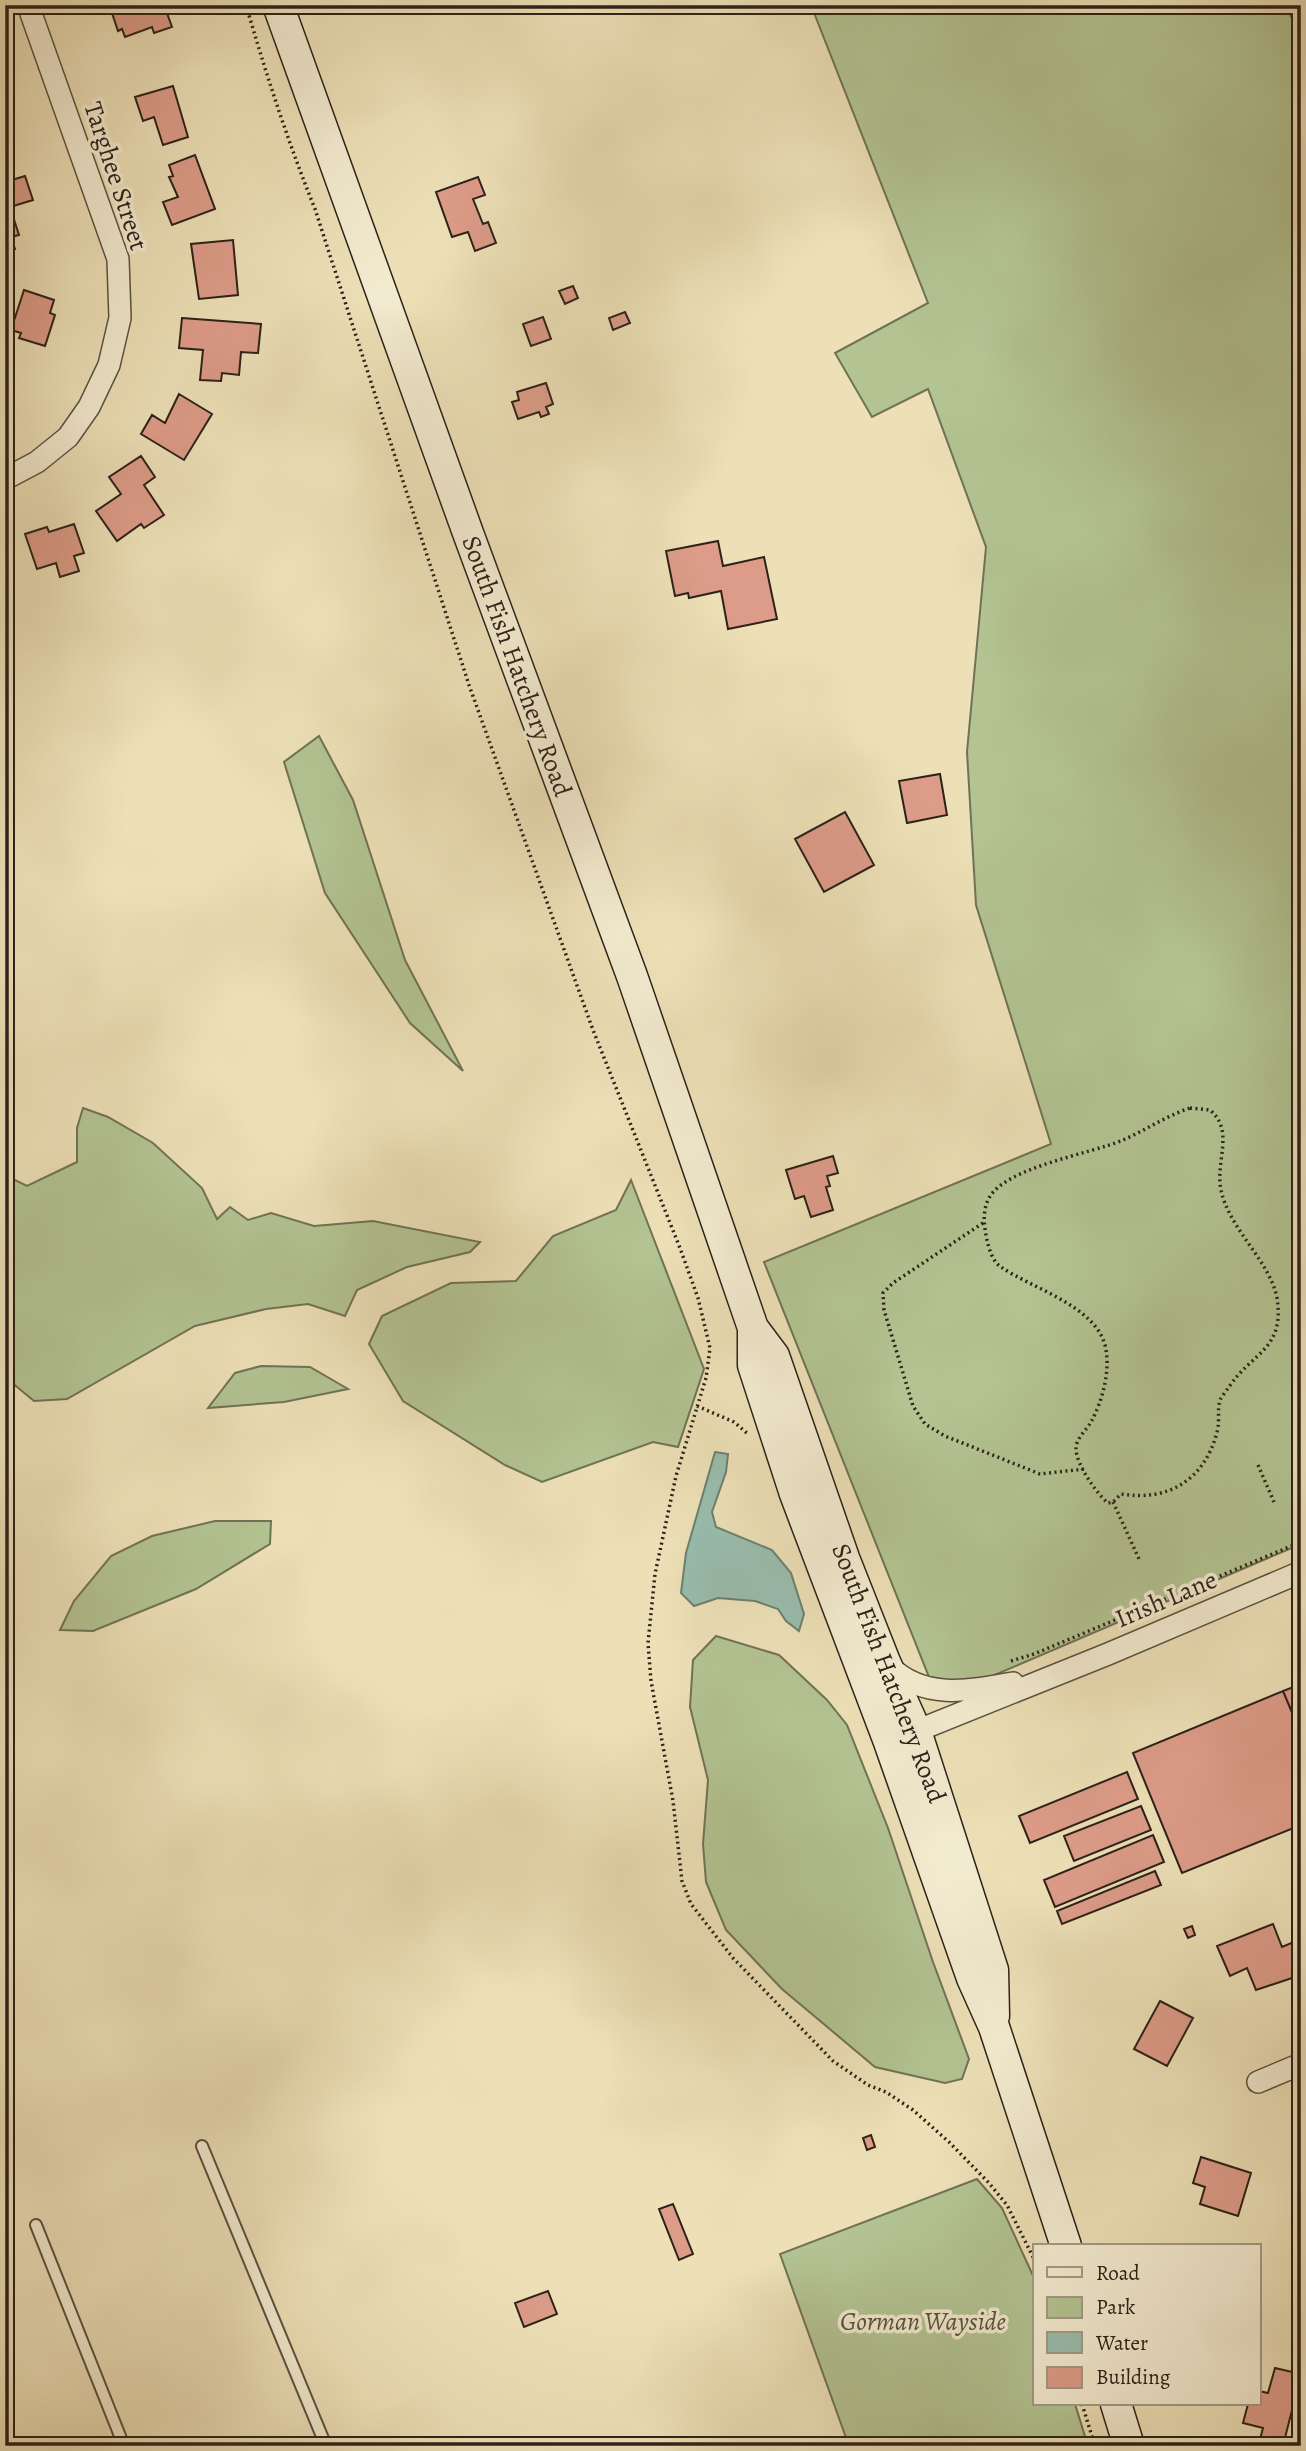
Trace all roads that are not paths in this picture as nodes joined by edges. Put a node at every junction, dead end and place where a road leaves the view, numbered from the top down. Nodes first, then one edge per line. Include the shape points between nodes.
1 (28, 5) edge
2 (278, 5) edge
3 (5, 479) edge
4 (752, 1328) junction
5 (1301, 1572) edge
6 (885, 1662) junction
7 (1053, 1677) junction
8 (916, 1731) junction
9 (889, 1742) junction
10 (995, 2027) junction
11 (1301, 2064) edge
12 (1258, 2082) dead end
13 (202, 2146) dead end
14 (36, 2225) dead end
15 (1065, 2244) edge
16 (1117, 2406) edge
17 (124, 2446) edge
18 (326, 2446) edge
19 (1129, 2446) edge

1 - 3 street, Targhee Street via 118,258 120,318 109,365 68,437 37,462
2 - 4 main road, South Fish Hatchery Road via 632,976
4 - 6 main road, South Fish Hatchery Road via 774,1356
4 - 9 main road, South Fish Hatchery Road via 753,1365 795,1494
5 - 7 street, Irish Lane
6 - 7 street, Irish Lane via 914,1685 952,1690
6 - 8 main road, South Fish Hatchery Road
7 - 8 street, Irish Lane
8 - 9 street, Irish Lane
8 - 10 main road, South Fish Hatchery Road via 993,1970
9 - 10 main road, South Fish Hatchery Road via 972,1978
10 - 15 main road, South Fish Hatchery Road
11 - 12 street
13 - 18 lane
14 - 17 lane
16 - 19 main road

